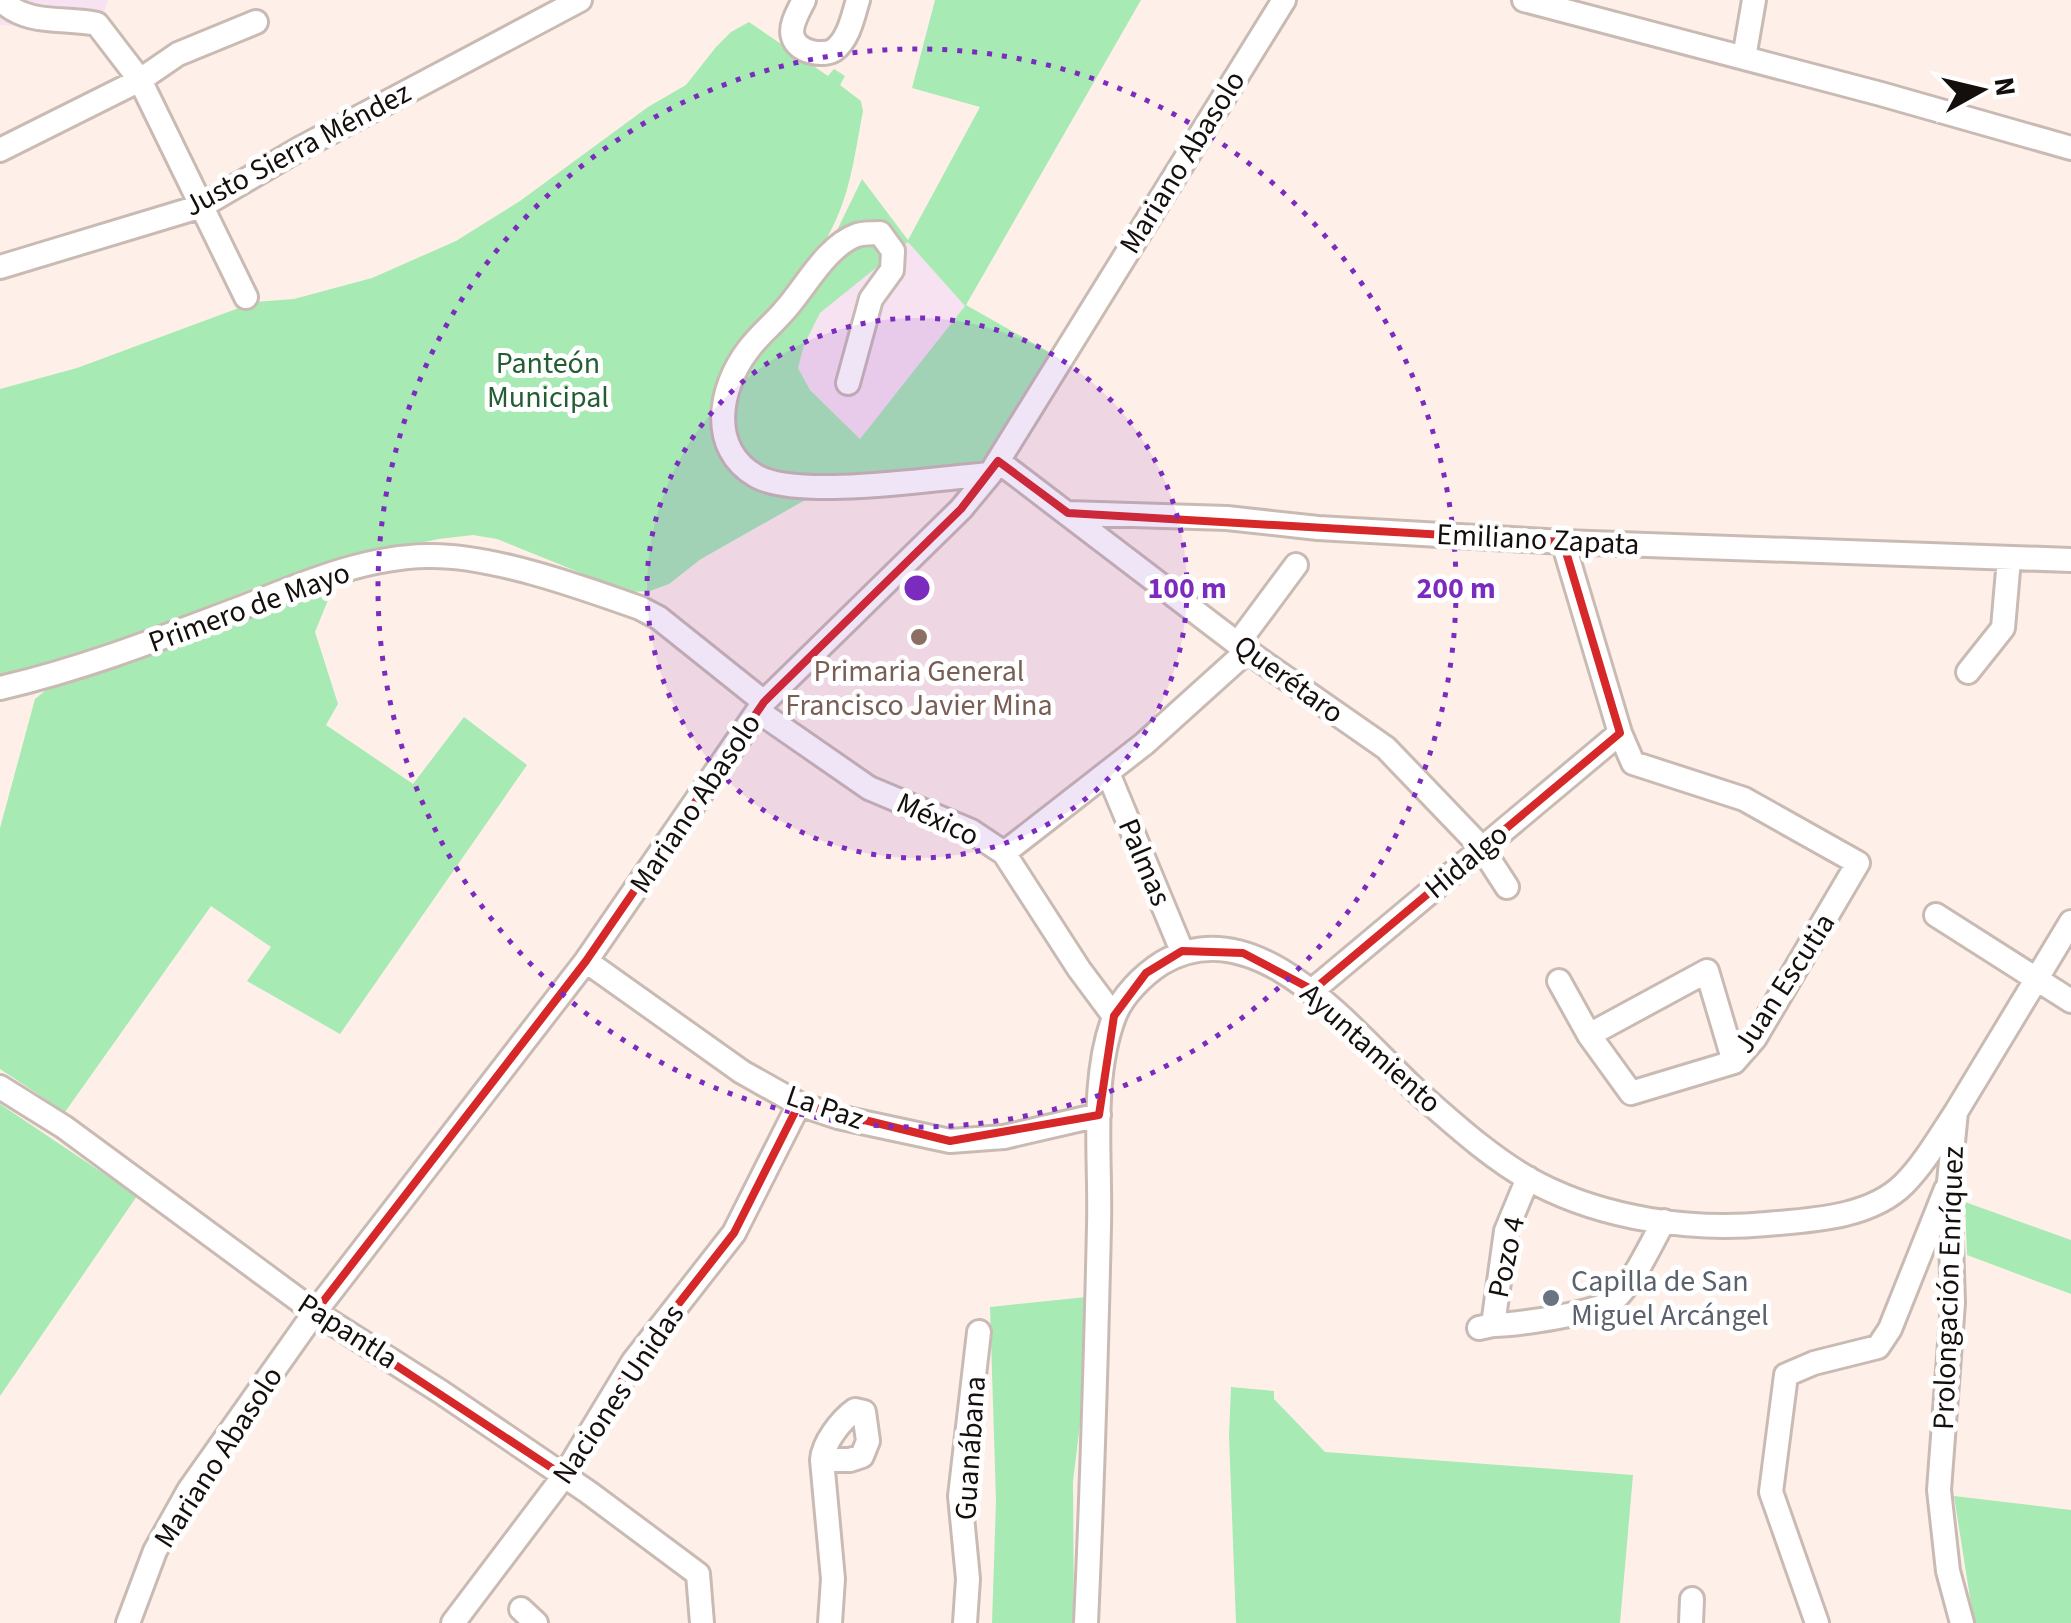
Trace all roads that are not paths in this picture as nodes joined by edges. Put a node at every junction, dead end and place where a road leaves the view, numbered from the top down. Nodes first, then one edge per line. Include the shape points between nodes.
1 (1, 0) edge
2 (580, 0) edge
3 (804, 0) edge
4 (858, 0) edge
5 (1284, 0) edge
6 (1524, 0) edge
7 (1754, 0) edge
8 (256, 22) dead end
9 (1744, 58) junction
10 (140, 80) junction
11 (2071, 148) edge
12 (0, 150) edge
13 (202, 206) junction
14 (0, 267) edge
15 (246, 298) dead end
16 (848, 383) dead end
17 (994, 468) junction
18 (1068, 513) junction
19 (1563, 542) junction
20 (2009, 558) junction
21 (2071, 560) edge
22 (1296, 565) dead end
23 (1242, 647) junction
24 (1968, 672) dead end
25 (0, 688) edge
26 (761, 706) junction
27 (1620, 732) junction
28 (1108, 774) junction
29 (1481, 847) junction
30 (1004, 852) junction
31 (1506, 888) dead end
32 (1936, 915) dead end
33 (2071, 922) edge
34 (1182, 951) junction
35 (586, 961) junction
36 (2036, 979) junction
37 (1559, 982) dead end
38 (1313, 990) junction
39 (2071, 1000) edge
40 (1114, 1016) junction
41 (1589, 1035) junction
42 (1734, 1062) junction
43 (0, 1087) edge
44 (799, 1104) junction
45 (1956, 1112) junction
46 (1100, 1115) junction
47 (1528, 1178) junction
48 (1950, 1182) junction
49 (1664, 1221) junction
50 (315, 1312) junction
51 (979, 1332) dead end
52 (822, 1460) dead end
53 (564, 1476) junction
54 (1692, 1599) dead end
55 (128, 1623) edge
56 (453, 1623) edge
57 (702, 1623) edge
58 (830, 1623) edge
59 (965, 1623) edge
60 (1086, 1623) edge
61 (1691, 1623) edge
62 (1817, 1623) edge
63 (1962, 1623) edge

1 - 10 street via 43,20 97,24
2 - 13 street, Justo Sierra Méndez
3 - 4 street via 792,36 819,54 833,51 846,35
5 - 17 street, Mariano Abasolo
6 - 9 street
7 - 9 street
8 - 10 street via 178,54
9 - 11 street
10 - 12 street
10 - 13 street
13 - 14 street, Justo Sierra Méndez
13 - 15 street
16 - 17 street via 872,300 892,270 893,251 880,232 857,235 834,250 746,352 723,399 723,435 757,477 785,486
17 - 18 street, Querétaro
17 - 26 street, Mariano Abasolo via 961,509
18 - 19 street, Emiliano Zapata
18 - 23 street, Querétaro
19 - 20 street, Emiliano Zapata
19 - 27 street
20 - 21 street, Emiliano Zapata
20 - 24 street via 2003,628
22 - 23 street
23 - 28 street
23 - 29 street, Querétaro via 1386,748
25 - 26 street, Primero de Mayo via 95,663 320,578 428,556 504,565 640,608
26 - 30 street, México via 869,788
26 - 35 street, Mariano Abasolo
27 - 29 street, Hidalgo
27 - 42 street, Juan Escutia via 1634,763 1744,799 1858,863 1755,1038
28 - 30 street
28 - 34 street, Palmas
29 - 31 street, Querétaro
29 - 38 street, Hidalgo
30 - 40 street, México
32 - 36 street
33 - 36 street, Prolongación Enríquez
34 - 38 street, Ayuntamiento via 1243,952
34 - 40 street via 1146,973
35 - 44 street, La Paz via 706,1048
35 - 50 street, Mariano Abasolo
36 - 39 street
36 - 45 street, Prolongación Enríquez
37 - 41 street
38 - 47 street, Ayuntamiento via 1422,1095
40 - 46 street
41 - 42 street, Juan Escutia via 1631,1093
41 - 42 street via 1708,970
43 - 50 street, Papantla via 64,1126
44 - 46 street, La Paz via 950,1141 1004,1137
44 - 53 street, Naciones Unidas via 734,1233 632,1362
45 - 48 street, Prolongación Enríquez
45 - 49 street, Ayuntamiento via 1907,1181 1878,1203 1821,1219 1752,1226
46 - 60 street
47 - 49 street, Ayuntamiento via 1634,1218
47 - 49 street, Pozo 4 via 1506,1231 1486,1326 1611,1303
48 - 62 street via 1878,1347 1786,1376 1770,1492
48 - 63 street, Prolongación Enríquez via 1954,1303 1939,1490 1948,1572
50 - 53 street, Papantla
50 - 55 street, Mariano Abasolo via 189,1490 155,1552
51 - 59 street, Guanábana via 960,1496
52 - 58 street via 833,1579
53 - 56 street, Naciones Unidas
53 - 57 street, Papantla via 698,1574
54 - 61 street

